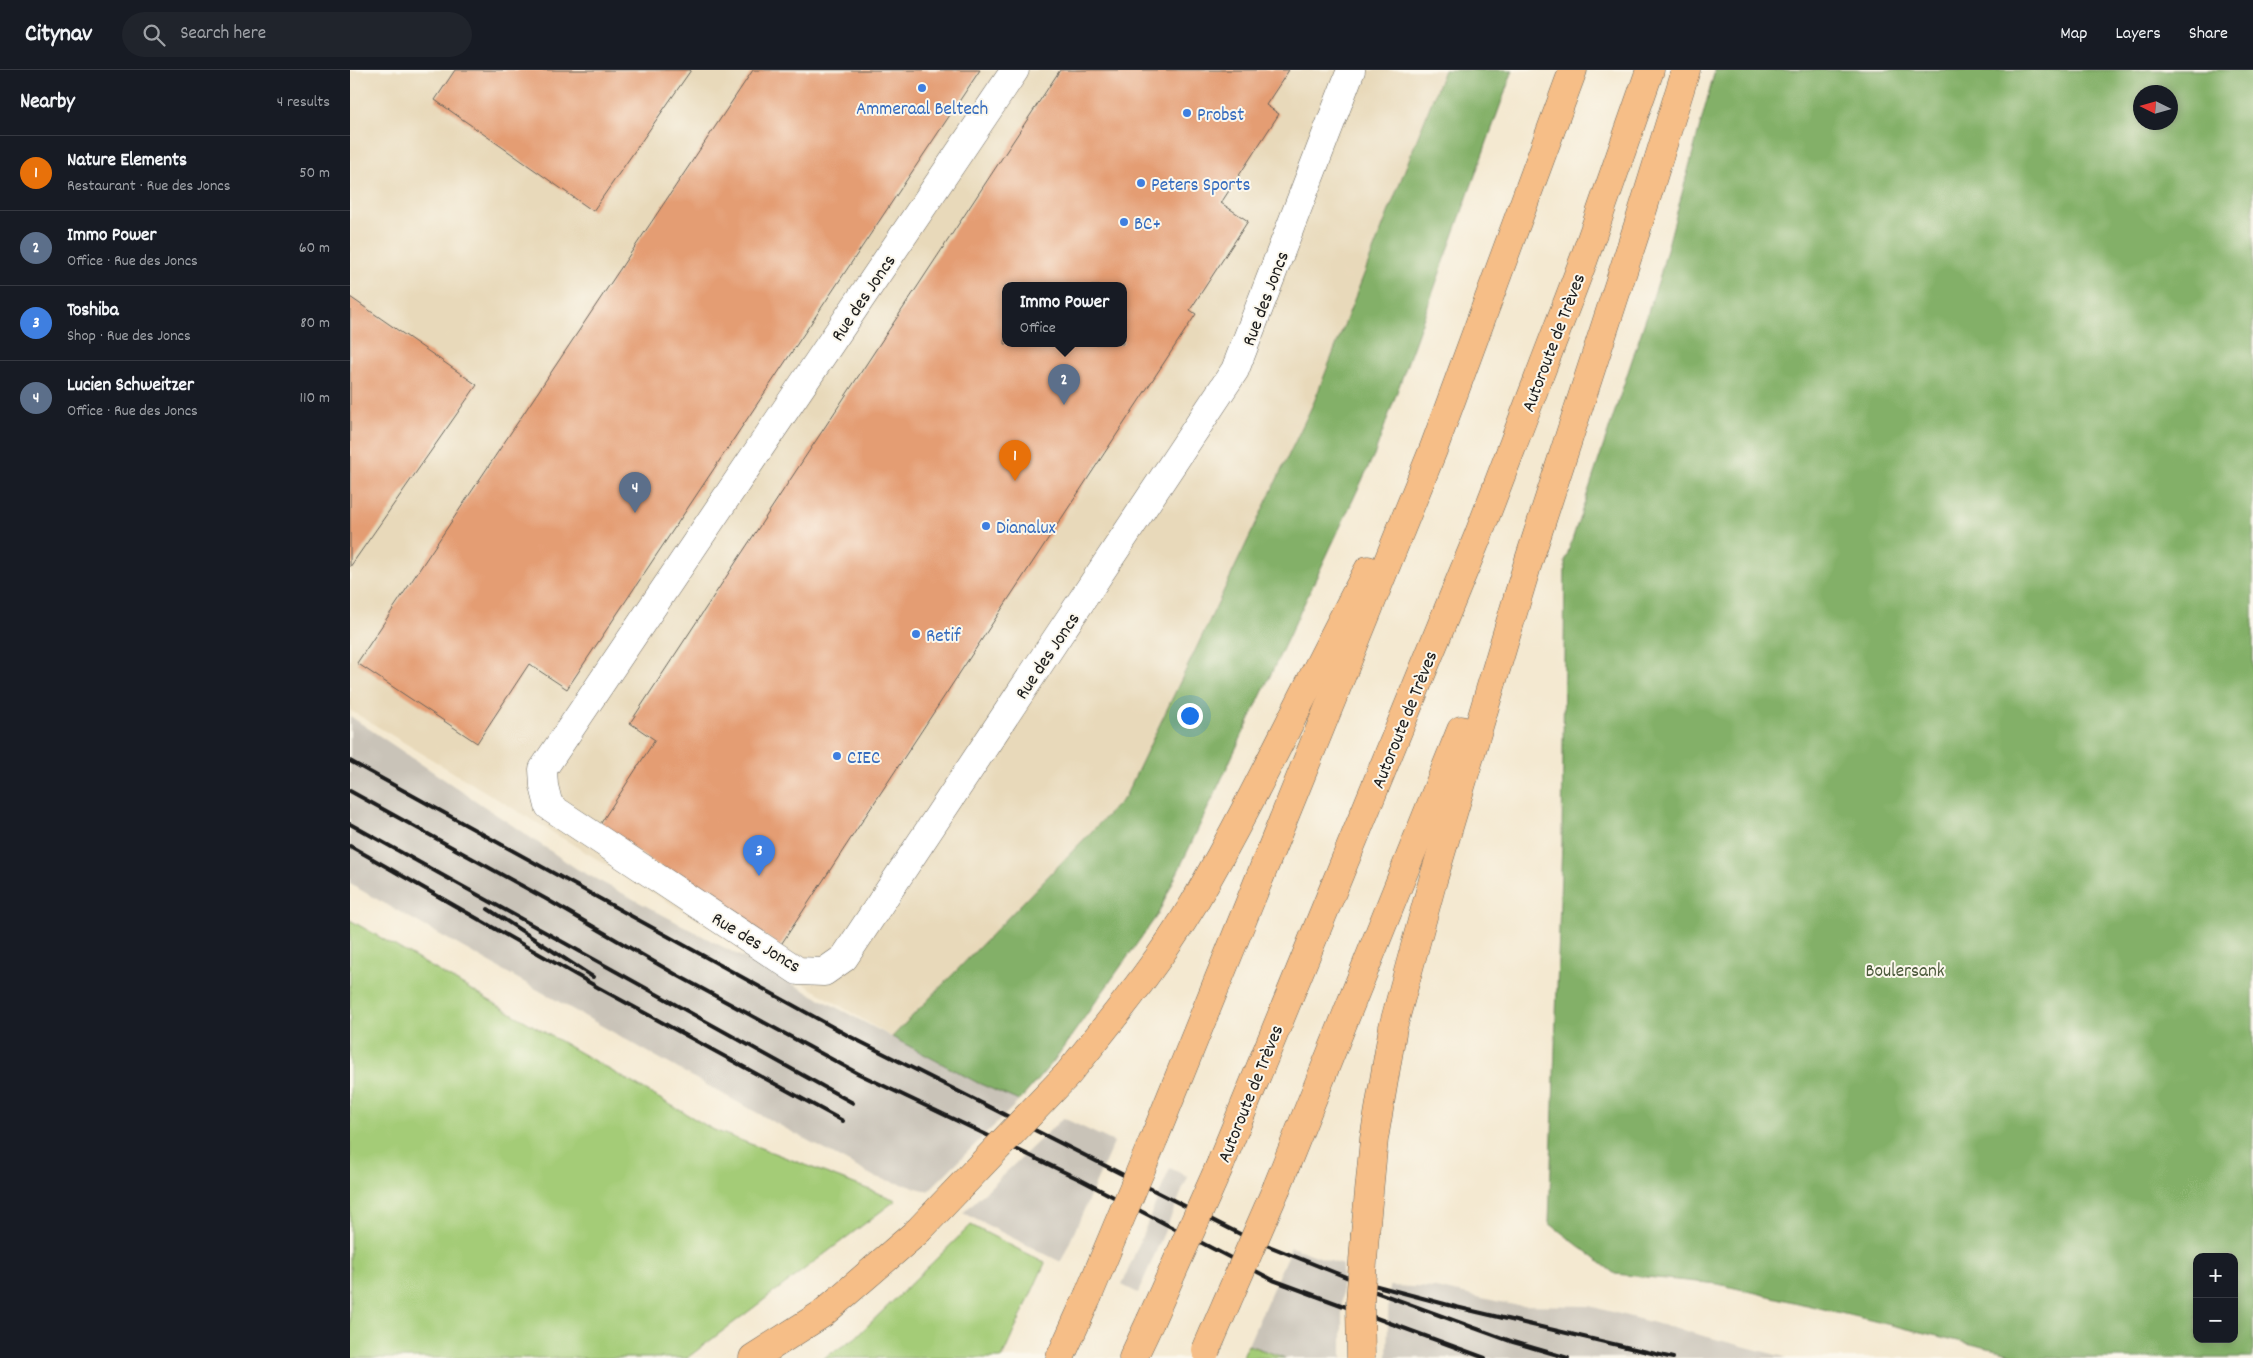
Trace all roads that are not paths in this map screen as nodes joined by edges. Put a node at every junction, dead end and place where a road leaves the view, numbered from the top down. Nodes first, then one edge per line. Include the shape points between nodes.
1 (1015, 70) edge
2 (1351, 70) edge
3 (1573, 70) edge
4 (1650, 70) edge
5 (1686, 70) edge
6 (1434, 450) junction
7 (1527, 566) junction
8 (1204, 1354) edge
9 (753, 1358) edge
10 (1060, 1358) edge
11 (1133, 1358) edge
12 (1361, 1358) edge

1 - 2 street, Rue des Joncs via 543,769 549,806 798,971 824,972 844,958 1235,370
3 - 6 highway
4 - 11 highway, Autoroute de Trèves, bridge via 1584,259 1478,536 1221,1163
5 - 7 highway
6 - 9 highway, bridge via 1193,904 1131,995 1068,1074 918,1231 822,1314
6 - 10 highway, bridge via 1155,1136
7 - 8 highway, bridge via 1277,1188
7 - 12 highway, bridge via 1436,870 1393,1027 1374,1139 1360,1303

